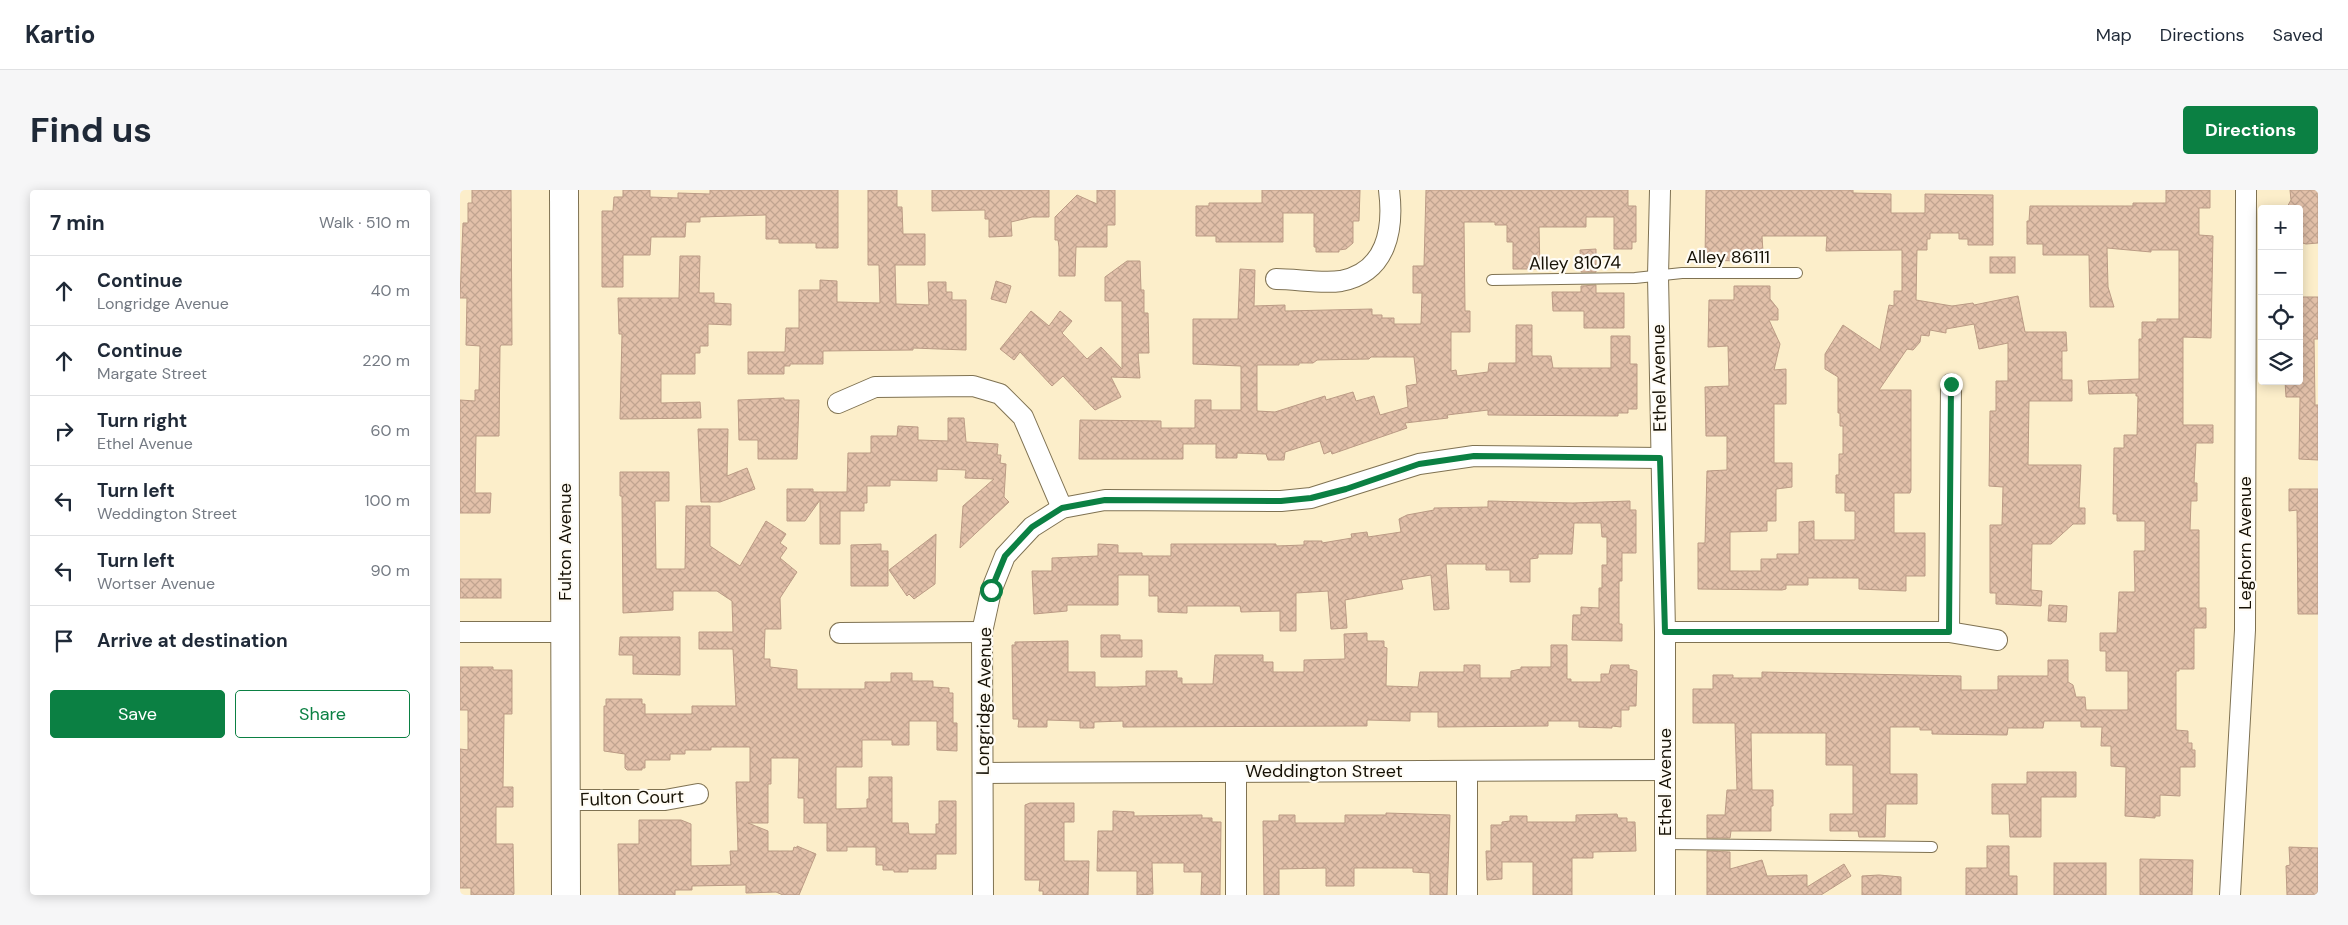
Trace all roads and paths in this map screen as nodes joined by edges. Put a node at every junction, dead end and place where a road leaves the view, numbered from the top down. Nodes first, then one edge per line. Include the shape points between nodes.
1 (564, 190) edge
2 (1389, 190) edge
3 (1660, 190) edge
4 (2246, 190) edge
5 (1797, 273) dead end
6 (1658, 276) junction
7 (1276, 279) dead end
8 (1492, 280) dead end
9 (1951, 384) dead end
10 (838, 403) dead end
11 (1660, 458) junction
12 (1062, 508) junction
13 (460, 632) edge
14 (566, 632) junction
15 (982, 632) junction
16 (1665, 632) junction
17 (1949, 632) junction
18 (840, 633) dead end
19 (1997, 640) dead end
20 (1665, 770) junction
21 (1467, 771) junction
22 (1236, 772) junction
23 (983, 773) junction
24 (698, 794) dead end
25 (565, 800) junction
26 (1665, 844) junction
27 (1932, 847) dead end
28 (566, 895) edge
29 (983, 895) edge
30 (1236, 895) edge
31 (1467, 895) edge
32 (1665, 895) edge
33 (2230, 895) edge

1 - 14 main road, Fulton Avenue
2 - 7 street via 1392,212 1386,245 1363,273 1323,282
3 - 6 street, Ethel Avenue
4 - 33 street, Leghorn Avenue via 2245,630
5 - 6 lane, Alley 86111
6 - 8 lane, Alley 81074
6 - 11 street, Ethel Avenue
9 - 17 street
10 - 12 street via 875,387 973,386 1000,394 1023,416
11 - 12 street via 1474,456 1419,464 1311,498 1281,501 1105,500
11 - 16 street, Ethel Avenue
12 - 15 street, Longridge Avenue via 1032,527 1005,556 991,590
13 - 14 street
14 - 25 main road, Fulton Avenue
15 - 18 street
15 - 23 street, Longridge Avenue
16 - 17 street
16 - 20 street, Ethel Avenue
17 - 19 street
20 - 21 street, Weddington Street
20 - 26 street, Ethel Avenue
21 - 22 street, Weddington Street
21 - 31 street
22 - 23 street, Weddington Street
22 - 30 street
23 - 29 street, Longridge Avenue
24 - 25 street, Fulton Court via 665,800
25 - 28 main road, Fulton Avenue
26 - 27 lane
26 - 32 street, Ethel Avenue

